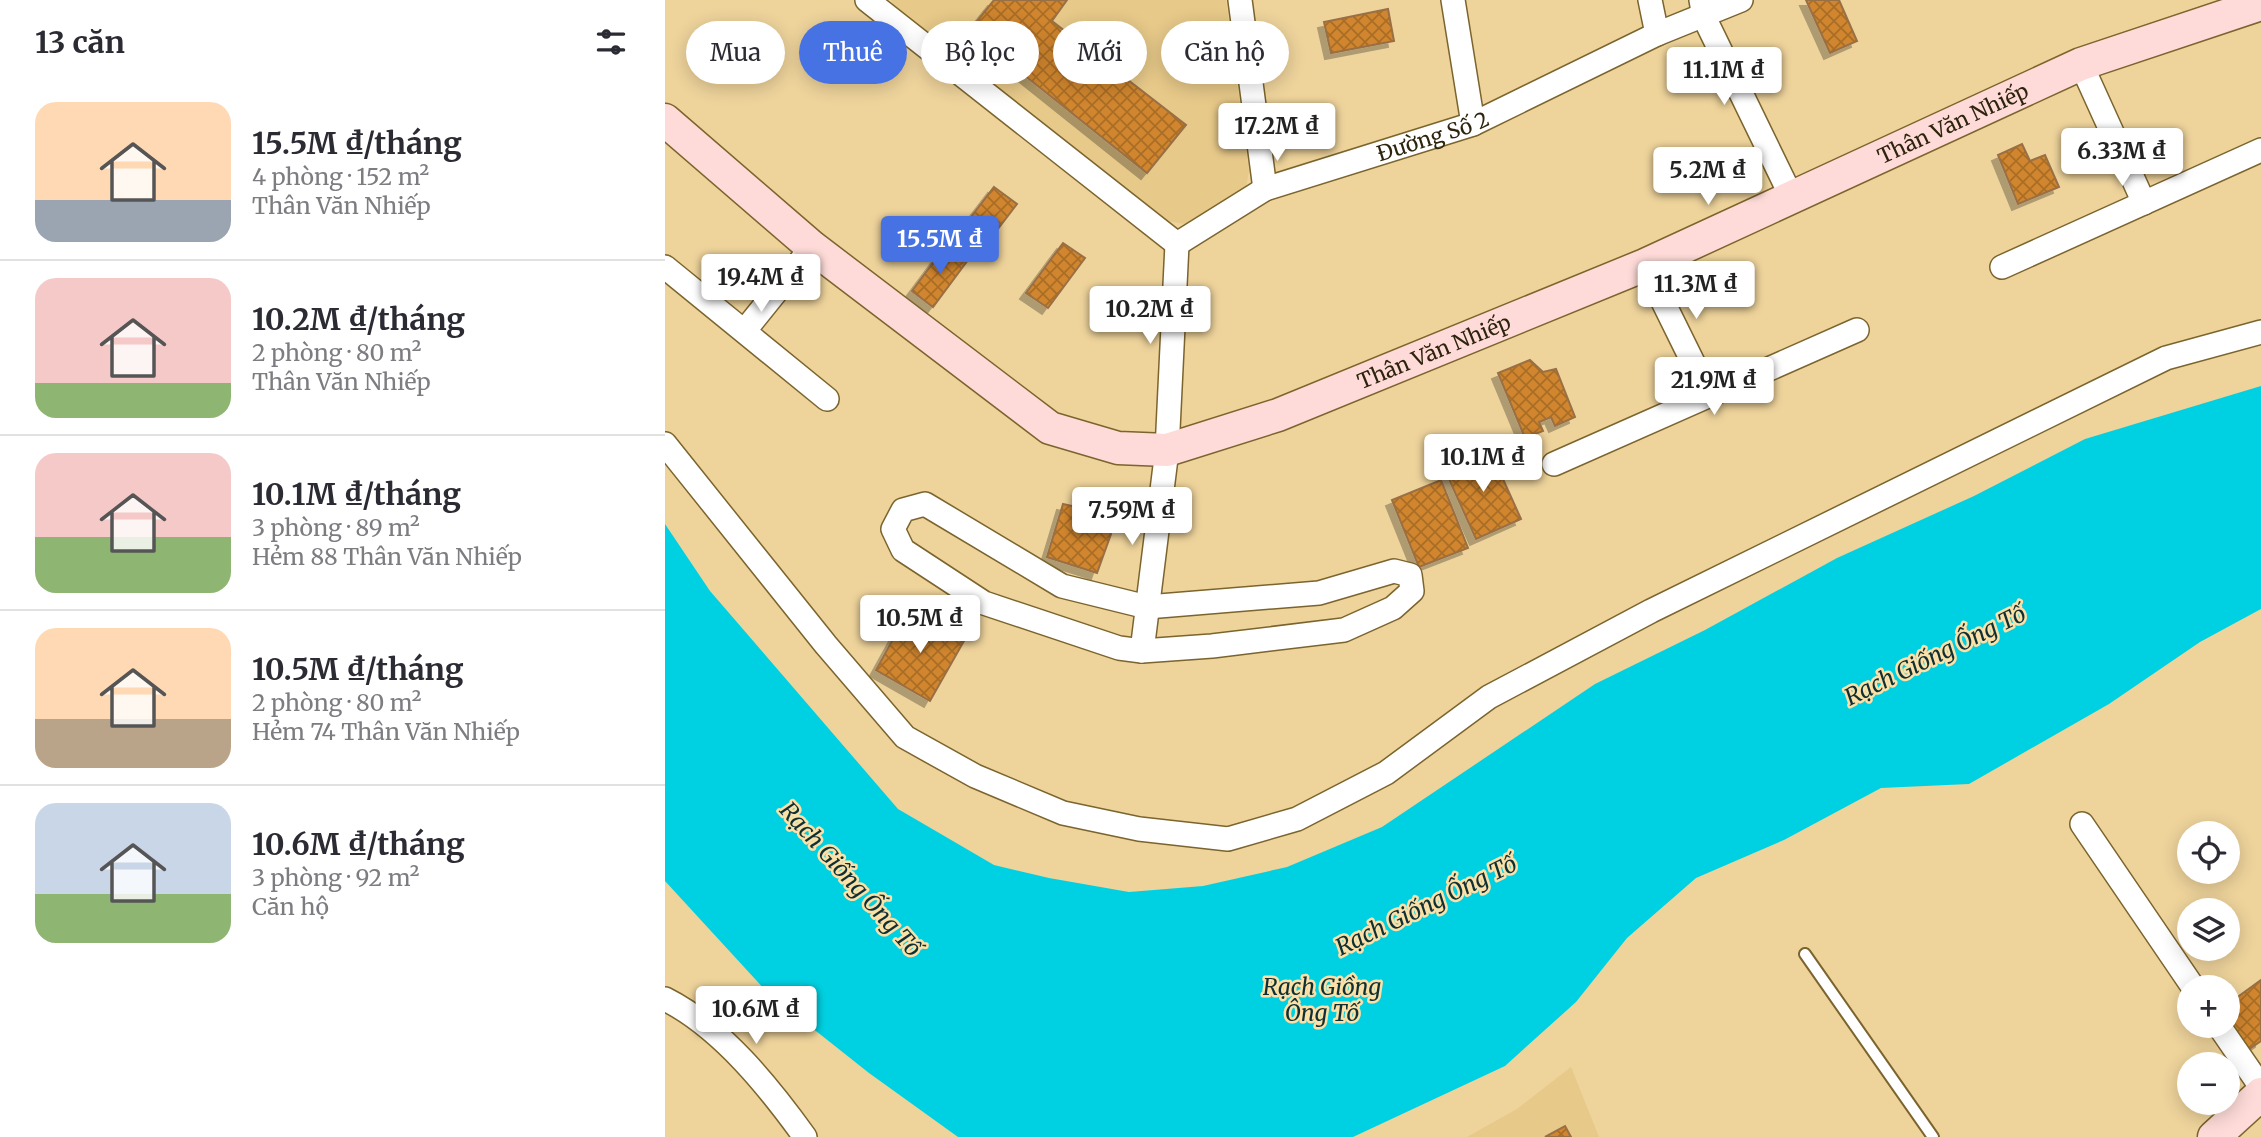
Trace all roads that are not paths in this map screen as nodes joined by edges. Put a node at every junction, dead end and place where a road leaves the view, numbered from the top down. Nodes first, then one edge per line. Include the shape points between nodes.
1 (867, 0) edge
2 (1240, 0) edge
3 (1453, 0) edge
4 (1650, 0) edge
5 (1741, 0) edge
6 (2261, 4) edge
7 (1703, 8) edge
8 (1657, 34) junction
9 (2081, 64) junction
10 (665, 120) edge
11 (1473, 124) junction
12 (2261, 150) edge
13 (1265, 190) junction
14 (1792, 198) junction
15 (2144, 203) junction
16 (1177, 244) junction
17 (812, 247) junction
18 (1645, 265) junction
19 (665, 267) edge
20 (2002, 267) dead end
21 (745, 330) junction
22 (1857, 330) dead end
23 (2261, 332) edge
24 (1709, 396) junction
25 (827, 399) dead end
26 (665, 444) edge
27 (1167, 450) junction
28 (1554, 464) dead end
29 (1147, 607) junction
30 (1142, 651) junction
31 (2082, 824) dead end
32 (1805, 954) dead end
33 (2185, 975) edge
34 (665, 999) edge
35 (2227, 1038) edge
36 (2261, 1087) edge
37 (2261, 1094) edge
38 (806, 1137) edge
39 (1933, 1137) edge
40 (2214, 1137) edge

1 - 16 street
2 - 13 street
3 - 11 street
4 - 8 street
5 - 7 street, Đường Số 2
6 - 9 street, Thân Văn Nhiếp
7 - 8 street, Đường Số 2
7 - 14 street
8 - 11 street, Đường Số 2
9 - 14 street, Thân Văn Nhiếp
9 - 15 street
10 - 17 street, Thân Văn Nhiếp
11 - 13 street, Đường Số 2
12 - 15 street
13 - 16 street, Đường Số 2
14 - 18 street, Thân Văn Nhiếp
15 - 20 street
16 - 27 street
17 - 21 street
17 - 27 street, Thân Văn Nhiếp via 1050,428 1118,448
18 - 24 street
18 - 27 street, Thân Văn Nhiếp via 1278,415
19 - 21 street
21 - 25 street
22 - 24 street
23 - 26 street via 2166,358 2141,370 1663,605 1489,697 1386,773 1297,819 1228,839 1139,829 1063,813 975,776 905,737
24 - 28 street
27 - 29 street
29 - 30 street
29 - 30 street via 1319,593 1394,571 1410,575 1412,591 1393,608 1344,630
29 - 30 street via 1062,586 925,504 903,510 893,529 903,550 984,603 1119,648
31 - 33 street
32 - 39 lane
34 - 38 street via 736,1056
35 - 36 street
37 - 40 street

